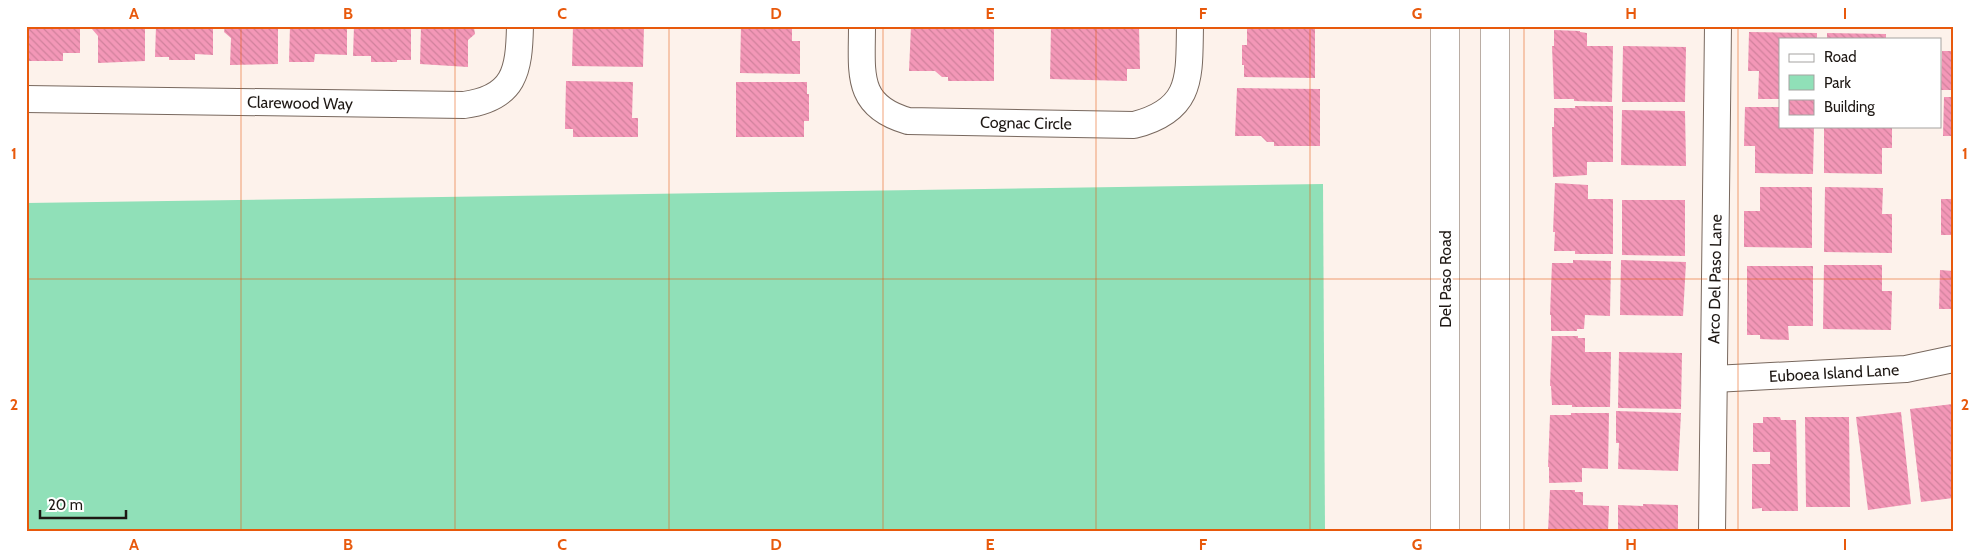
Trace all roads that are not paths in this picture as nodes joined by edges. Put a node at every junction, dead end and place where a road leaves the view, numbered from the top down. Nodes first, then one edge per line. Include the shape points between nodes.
1 (520, 26) edge
2 (862, 26) edge
3 (1190, 26) edge
4 (1444, 26) edge
5 (1495, 26) edge
6 (1718, 26) edge
7 (26, 99) edge
8 (1953, 359) edge
9 (1714, 379) junction
10 (1445, 532) edge
11 (1495, 532) edge
12 (1712, 532) edge

1 - 7 street, Clarewood Way via 520,57 512,78 498,94 481,103
2 - 3 street, Cognac Circle via 862,80 871,100 890,116 908,121 1134,125 1168,111 1184,93 1189,69
4 - 10 street, Del Paso Road
5 - 11 street
6 - 9 street, Arco Del Paso Lane
8 - 9 street, Euboea Island Lane via 1906,369
9 - 12 street, Arco Del Paso Lane

